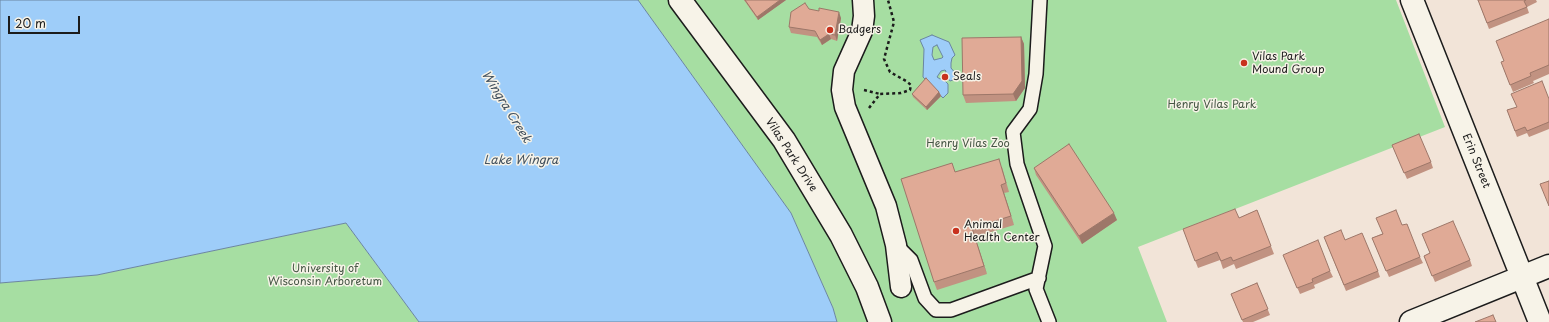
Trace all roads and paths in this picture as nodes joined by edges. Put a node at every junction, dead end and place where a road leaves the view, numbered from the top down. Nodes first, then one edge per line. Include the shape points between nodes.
1 (680, 0) edge
2 (863, 0) edge
3 (888, 0) edge
4 (1040, 0) edge
5 (1412, 0) edge
6 (854, 130) junction
7 (896, 245) junction
8 (1549, 266) edge
9 (1522, 277) junction
10 (1039, 278) junction
11 (901, 287) dead end
12 (880, 322) edge
13 (1049, 322) edge
14 (1411, 322) edge
15 (1540, 322) edge

1 - 12 street, Vilas Park Drive via 784,140 841,235 867,287
2 - 6 street via 862,31 844,71 842,90 845,107
3 - 6 path via 894,22 884,59 890,72 906,80 910,90 880,94
4 - 10 lane via 1036,74 1030,109 1013,132 1017,164 1045,246
5 - 9 street, Erin Street
6 - 7 street via 886,206
7 - 10 lane via 911,260 925,298 936,310 951,310
7 - 11 street
8 - 9 street
9 - 14 street
9 - 15 street, Erin Street
10 - 13 lane via 1036,290

